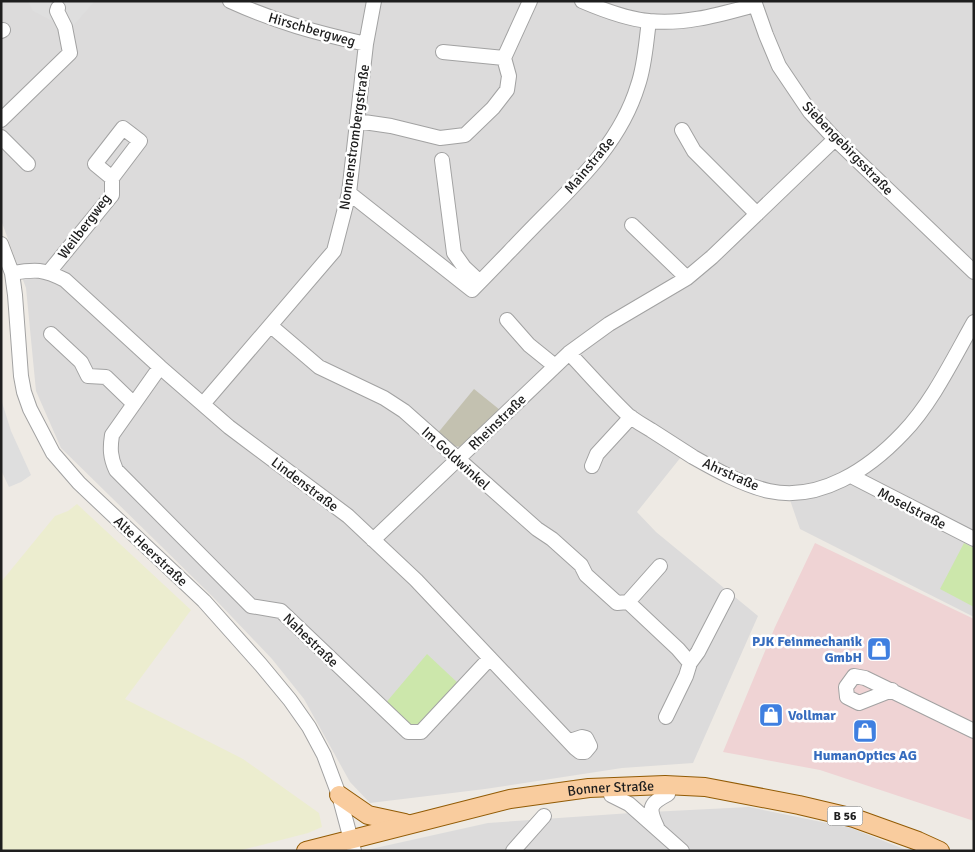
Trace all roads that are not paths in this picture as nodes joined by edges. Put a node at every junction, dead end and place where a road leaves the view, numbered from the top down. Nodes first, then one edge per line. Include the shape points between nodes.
1 (230, 1) edge
2 (374, 1) edge
3 (530, 1) edge
4 (582, 1) edge
5 (755, 3) edge
6 (58, 7) edge
7 (649, 21) junction
8 (366, 44) junction
9 (443, 52) dead end
10 (504, 58) junction
11 (1, 120) edge
12 (357, 121) junction
13 (682, 130) dead end
14 (1, 137) edge
15 (835, 139) junction
16 (442, 160) dead end
17 (28, 164) dead end
18 (112, 178) dead end
19 (349, 193) junction
20 (757, 214) junction
21 (632, 225) dead end
22 (1, 244) edge
23 (49, 272) junction
24 (974, 272) edge
25 (12, 273) junction
26 (687, 278) junction
27 (480, 282) junction
28 (507, 320) dead end
29 (974, 322) edge
30 (272, 326) junction
31 (51, 334) dead end
32 (569, 353) junction
33 (555, 366) junction
34 (160, 368) junction
35 (134, 404) junction
36 (203, 404) junction
37 (631, 417) junction
38 (457, 460) junction
39 (592, 466) dead end
40 (851, 476) junction
41 (974, 539) edge
42 (373, 540) junction
43 (660, 566) dead end
44 (727, 596) dead end
45 (628, 602) junction
46 (490, 658) junction
47 (690, 663) junction
48 (892, 690) dead end
49 (666, 717) dead end
50 (974, 730) edge
51 (570, 741) dead end
52 (668, 794) junction
53 (339, 795) junction
54 (611, 795) junction
55 (745, 796) junction
56 (479, 806) junction
57 (544, 816) dead end
58 (408, 824) junction
59 (658, 830) junction
60 (353, 845) edge
61 (306, 851) edge
62 (513, 851) edge
63 (682, 851) edge
64 (940, 851) edge

1 - 8 street, Hirschbergweg via 309,30
2 - 8 street, Nonnenstrombergstraße
3 - 10 street
4 - 7 street
5 - 7 street via 710,17
5 - 15 street, Siebengebirgsstraße via 784,74 810,112
6 - 11 street via 70,53
7 - 27 street, Mainstraße via 639,84 613,140 590,169
8 - 12 street, Nonnenstrombergstraße
9 - 10 street
10 - 12 street via 509,76 507,90 465,135 440,138
12 - 19 street, Nonnenstrombergstraße
13 - 20 street via 694,151
14 - 17 street
15 - 20 street, Rheinstraße
15 - 24 street, Siebengebirgsstraße
16 - 27 street via 454,253
18 - 23 street, Weilbergweg via 112,195
19 - 27 street via 472,290
19 - 30 street, Nonnenstrombergstraße via 334,251
20 - 26 street, Rheinstraße
21 - 26 street
22 - 25 street, Alte Heerstraße
23 - 25 street, Lindenstraße
23 - 34 street, Lindenstraße via 65,280
25 - 53 street, Alte Heerstraße via 21,376 30,409 53,453 79,483 204,601 261,664 309,727
26 - 32 street, Rheinstraße via 609,324
28 - 33 street via 529,345
29 - 40 street, Ahrstraße via 933,393 904,432 878,457
30 - 36 street, Nonnenstrombergstraße
30 - 38 street, Im Goldwinkel via 319,367 404,411
31 - 35 street via 81,362 88,376 106,377
32 - 33 street, Rheinstraße
32 - 37 street, Ahrstraße
33 - 38 street, Rheinstraße
34 - 35 street, Nahestraße
34 - 36 street, Lindenstraße
35 - 46 street, Nahestraße via 112,434 111,458 116,470 250,606 280,611 408,732 421,732
36 - 42 street, Lindenstraße via 348,516
37 - 39 street via 597,454
37 - 40 street, Ahrstraße via 700,461 770,491 815,489
38 - 42 street, Rheinstraße
38 - 45 street, Im Goldwinkel via 581,565 586,575 617,603
40 - 41 street, Moselstraße
42 - 46 street, Lindenstraße
43 - 45 street
44 - 47 street
45 - 47 street, Im Goldwinkel
46 - 51 street, Lindenstraße
47 - 49 street
48 - 50 street
52 - 54 main road, Bonner Straße / B 56
52 - 55 main road, Bonner Straße / B 56
52 - 59 street via 651,807
53 - 58 main road via 368,815
53 - 60 street, Alte Heerstraße
54 - 56 main road, Bonner Straße / B 56
54 - 59 street via 629,804
55 - 56 main road, Bonner Straße / B 56 via 705,787 627,786 554,792
55 - 64 main road, Bonner Straße / B 56 via 854,818
56 - 58 main road, Bonner Straße / B 56
57 - 62 street
58 - 60 main road, Bonner Straße / B 56
59 - 63 street
60 - 61 main road, Bonner Straße / B 56

